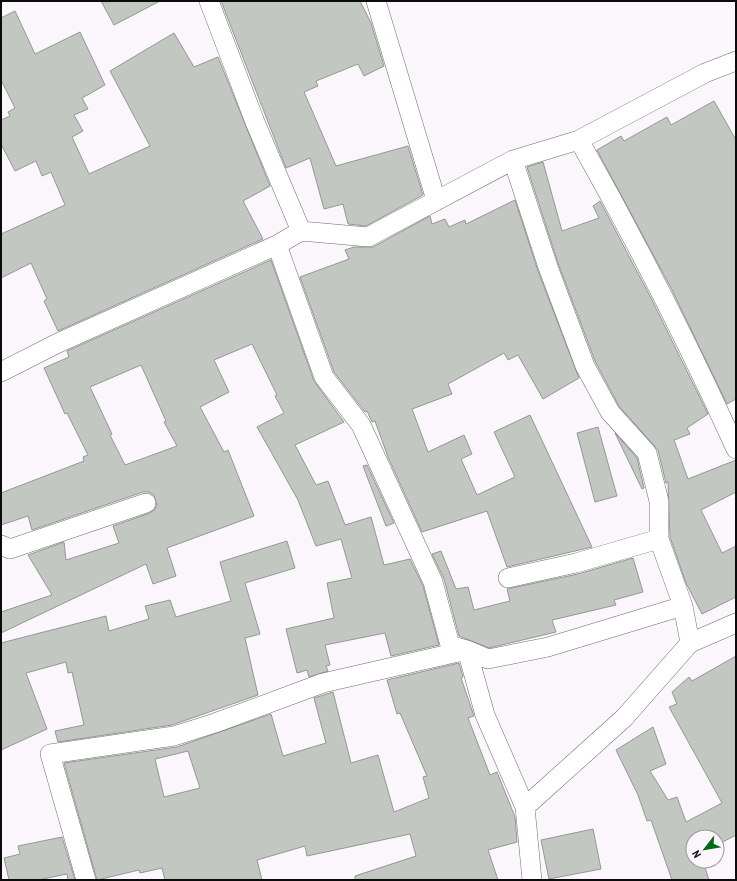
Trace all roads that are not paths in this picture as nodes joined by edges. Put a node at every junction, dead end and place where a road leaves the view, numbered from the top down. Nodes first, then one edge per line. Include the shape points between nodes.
1 (209, 1) edge
2 (376, 1) edge
3 (736, 61) edge
4 (579, 140) junction
5 (513, 160) junction
6 (436, 200) junction
7 (301, 232) junction
8 (276, 245) junction
9 (1, 372) edge
10 (736, 449) edge
11 (146, 503) dead end
12 (658, 538) junction
13 (1, 545) edge
14 (508, 578) dead end
15 (683, 606) junction
16 (736, 623) edge
17 (690, 643) junction
18 (467, 650) junction
19 (525, 807) junction
20 (86, 880) edge
21 (532, 880) edge

1 - 7 street via 255,122
2 - 6 street
3 - 4 street via 704,73
4 - 5 street
4 - 10 street via 638,246
5 - 6 street
5 - 12 street via 548,267 585,366 610,412 648,453 659,501
6 - 7 street via 368,236
7 - 8 street
8 - 9 street via 58,343
8 - 18 street via 324,378 360,425 433,582 450,645
11 - 13 street via 10,549
12 - 14 street via 576,563
12 - 15 street
15 - 17 street
15 - 18 street via 548,647 488,659
16 - 17 street
17 - 19 street via 624,718
18 - 19 street via 485,715
18 - 20 street via 323,683 174,736 50,754
19 - 21 street

